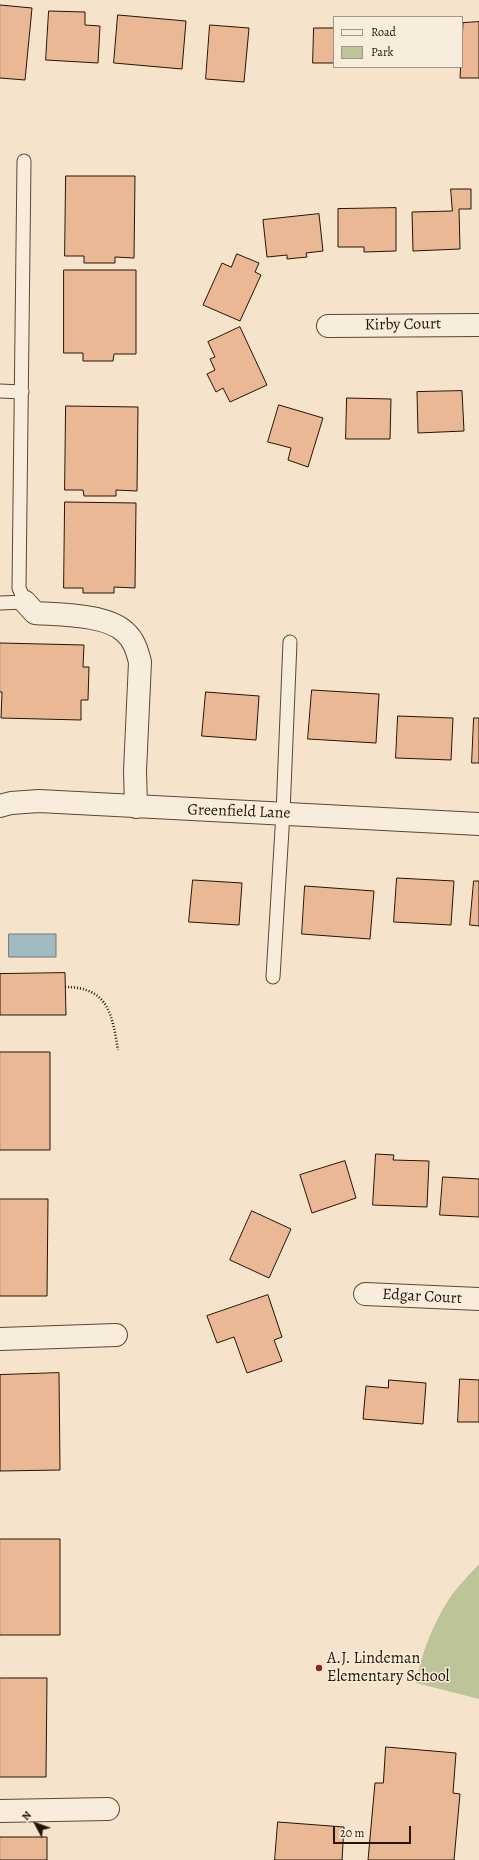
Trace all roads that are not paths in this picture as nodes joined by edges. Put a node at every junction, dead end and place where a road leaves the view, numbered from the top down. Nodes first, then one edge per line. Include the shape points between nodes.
1 (24, 161) dead end
2 (479, 325) edge
3 (328, 326) dead end
4 (0, 390) edge
5 (22, 392) junction
6 (25, 602) junction
7 (0, 603) edge
8 (290, 642) dead end
9 (0, 806) edge
10 (136, 807) junction
11 (283, 813) junction
12 (479, 824) edge
13 (273, 976) dead end
14 (365, 1294) dead end
15 (479, 1299) edge
16 (116, 1335) dead end
17 (0, 1339) edge
18 (108, 1808) dead end
19 (0, 1811) edge

1 - 5 lane
2 - 3 street, Kirby Court
4 - 5 lane
5 - 6 lane via 19,588
6 - 7 lane
6 - 10 street via 35,612 94,619 112,624 125,631 136,645 140,662
8 - 11 lane
9 - 10 street, Greenfield Lane via 39,801
10 - 11 street, Greenfield Lane
11 - 12 street, Greenfield Lane
11 - 13 lane
14 - 15 street, Edgar Court
16 - 17 street
18 - 19 street

